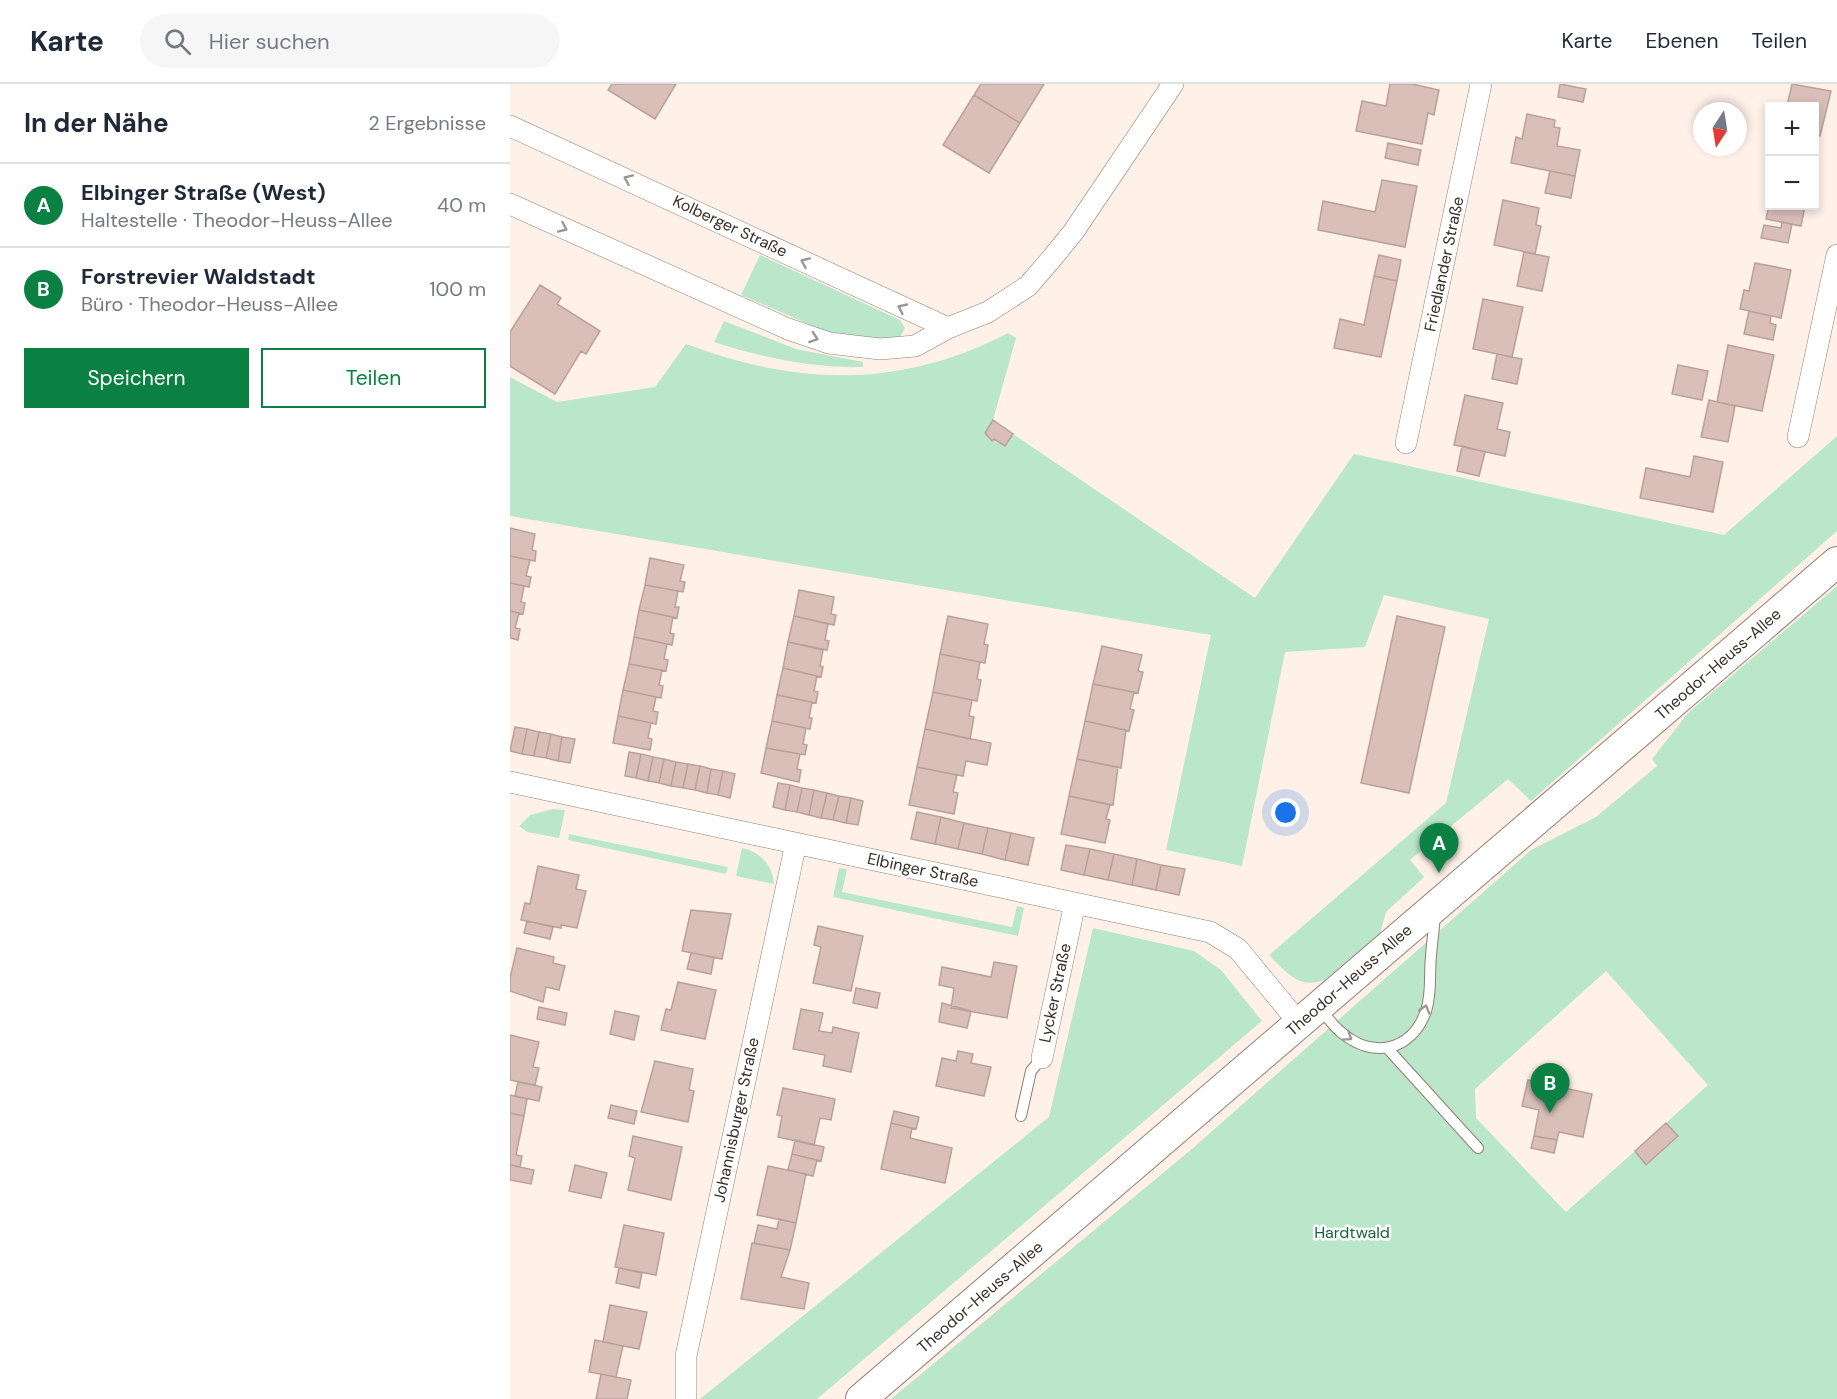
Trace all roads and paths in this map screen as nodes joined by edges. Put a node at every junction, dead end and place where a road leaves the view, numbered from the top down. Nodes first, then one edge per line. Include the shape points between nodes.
1 (1173, 84) edge
2 (1481, 84) edge
3 (510, 126) edge
4 (510, 204) edge
5 (1837, 255) edge
6 (948, 328) junction
7 (1798, 437) dead end
8 (1406, 444) dead end
9 (1837, 562) edge
10 (511, 786) edge
11 (796, 843) junction
12 (1075, 903) junction
13 (1435, 905) junction
14 (1309, 1015) junction
15 (1388, 1049) junction
16 (1042, 1058) joint
17 (1021, 1116) dead end
18 (1478, 1148) dead end
19 (686, 1397) dead end
20 (861, 1399) edge

1 - 6 street via 1074,231 1028,286 988,312
2 - 8 street, Friedlander Straße
6 -> 3 street, Kolberger Straße
4 -> 6 street via 730,304 829,343 880,349 915,346
5 - 7 street
9 - 13 main road, Theodor-Heuss-Allee
10 - 11 street, Elbinger Straße
11 - 12 street, Elbinger Straße
11 - 19 street, Johannisburger Straße via 686,1356
12 - 14 street, Elbinger Straße via 1221,937
12 - 16 street, Lycker Straße
13 - 14 main road, Theodor-Heuss-Allee
15 -> 13 lane via 1408,1040 1426,1010
14 -> 15 lane via 1356,1043
14 - 20 main road, Theodor-Heuss-Allee
15 - 18 lane
16 - 17 lane, Lycker Straße via 1031,1071

